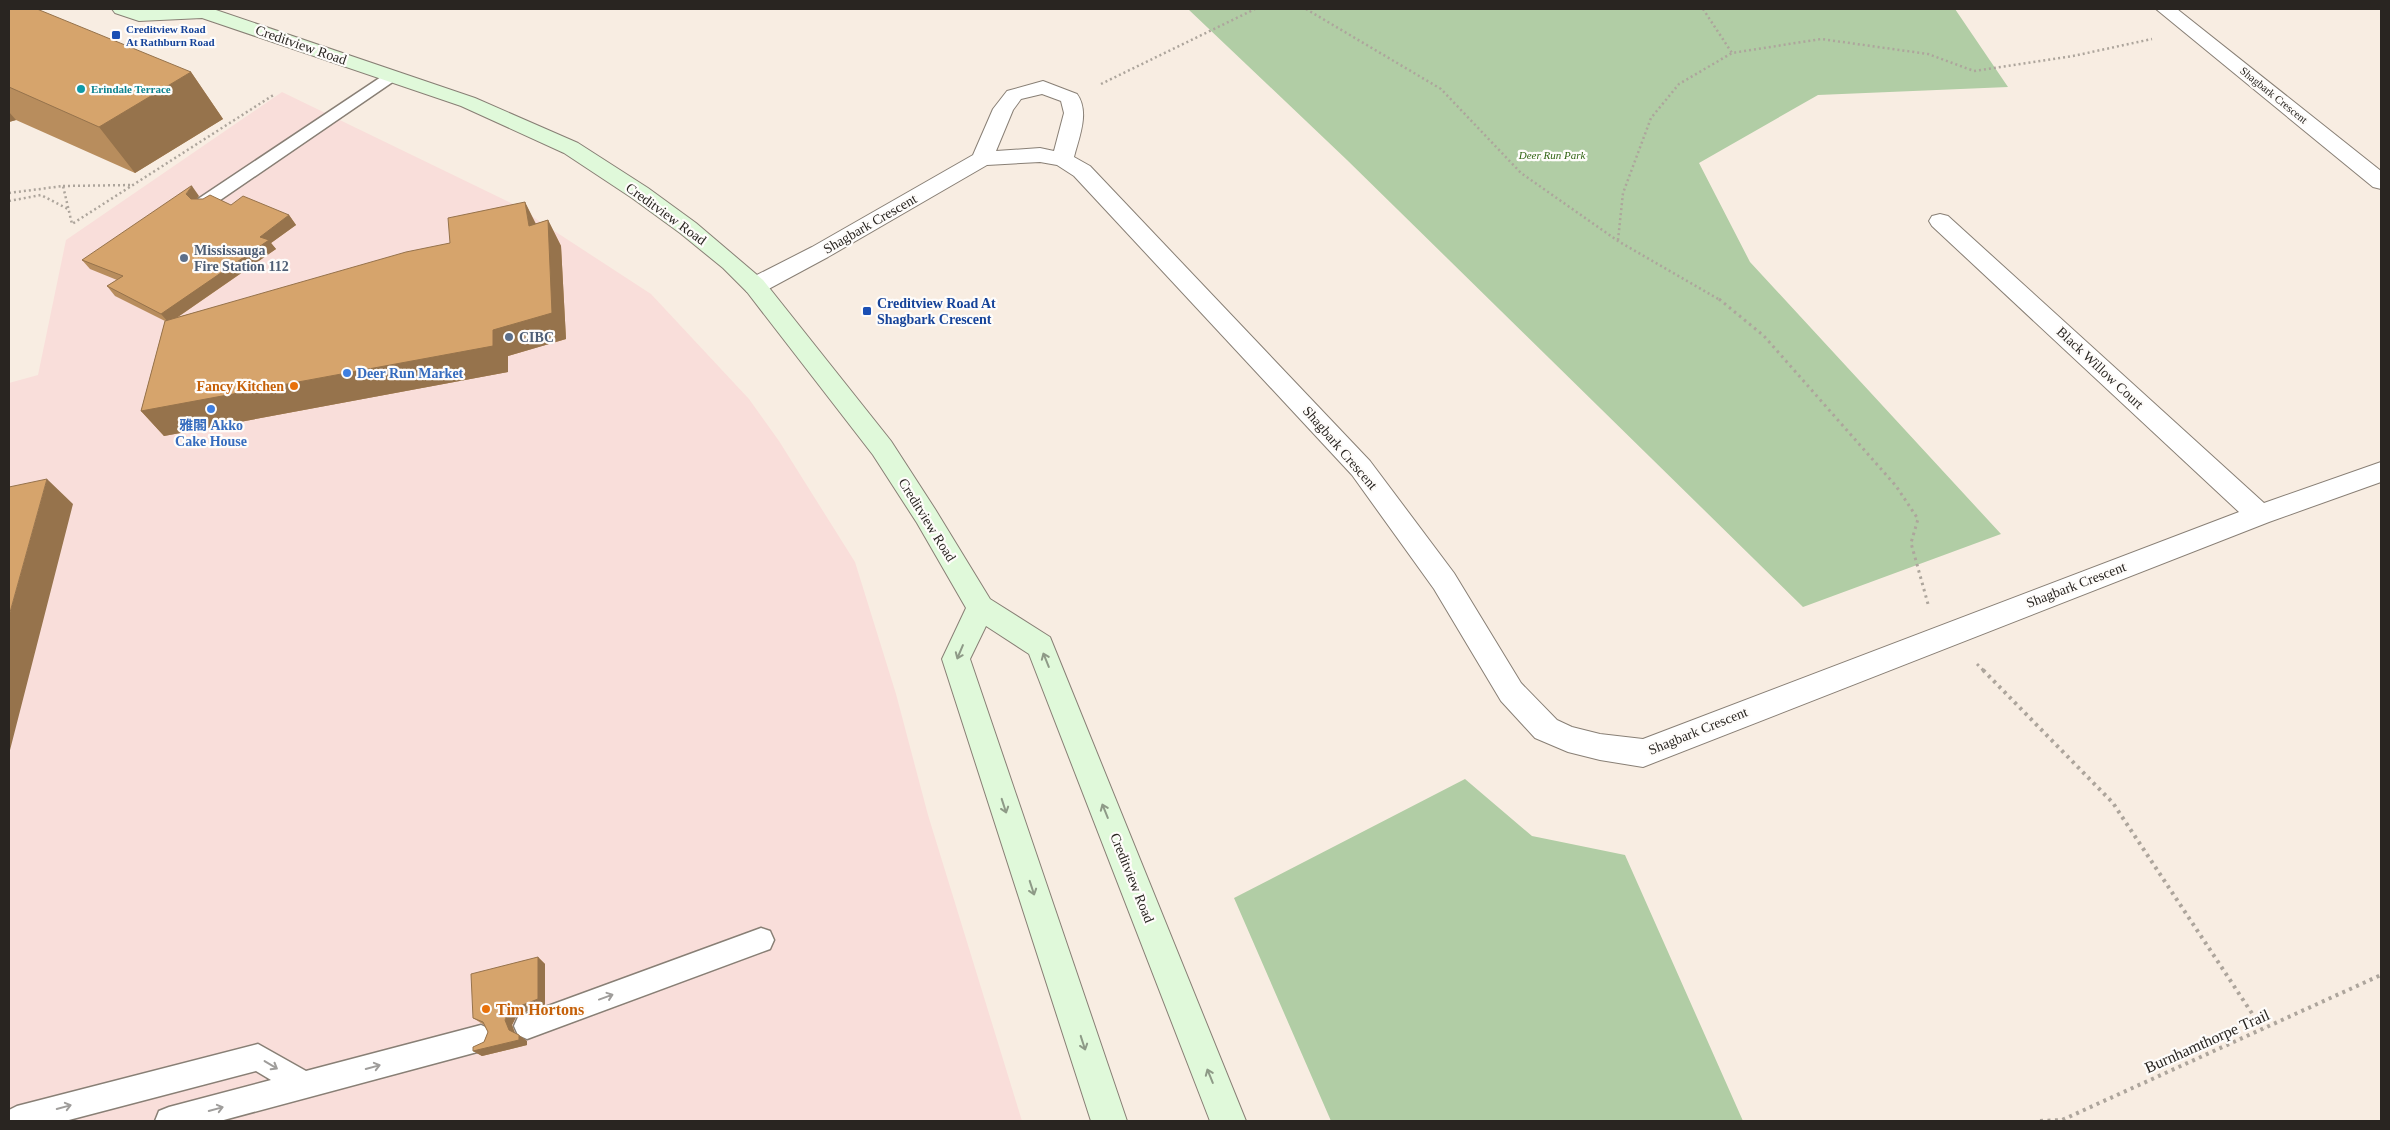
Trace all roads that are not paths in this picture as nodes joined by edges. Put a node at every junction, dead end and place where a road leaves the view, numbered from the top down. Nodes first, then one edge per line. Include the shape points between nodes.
1 (122, 9) edge
2 (2165, 9) edge
3 (203, 10) edge
4 (392, 76) junction
5 (982, 159) junction
6 (1064, 159) junction
7 (2381, 182) edge
8 (204, 203) edge
9 (1940, 221) dead end
10 (755, 286) junction
11 (2381, 472) edge
12 (2260, 515) junction
13 (980, 607) junction
14 (761, 940) dead end
15 (527, 1026) dead end
16 (481, 1038) dead end
17 (304, 1085) junction
18 (17, 1120) dead end
19 (169, 1121) edge
20 (1110, 1121) edge
21 (1228, 1121) edge

1 - 3 main road, Creditview Road via 139,15
2 - 7 street, Shagbark Crescent
3 - 4 main road, Creditview Road
4 - 8 lane
4 - 10 main road, Creditview Road via 468,102 571,148 688,228
5 - 6 street, Shagbark Crescent via 1040,155
5 - 6 street via 1003,110 1014,96 1043,87 1070,98 1074,113
5 - 10 street, Shagbark Crescent
6 - 12 street, Shagbark Crescent via 1082,171 1361,468 1444,581 1512,692 1546,729 1568,739 1643,753
9 - 12 street, Black Willow Court
10 - 13 main road, Creditview Road via 882,448
11 - 12 street, Shagbark Crescent
13 -> 20 main road via 956,659
21 -> 13 main road, Creditview Road via 1040,646
15 -> 14 lane
17 -> 16 lane
18 -> 17 lane via 258,1057
19 -> 17 lane

